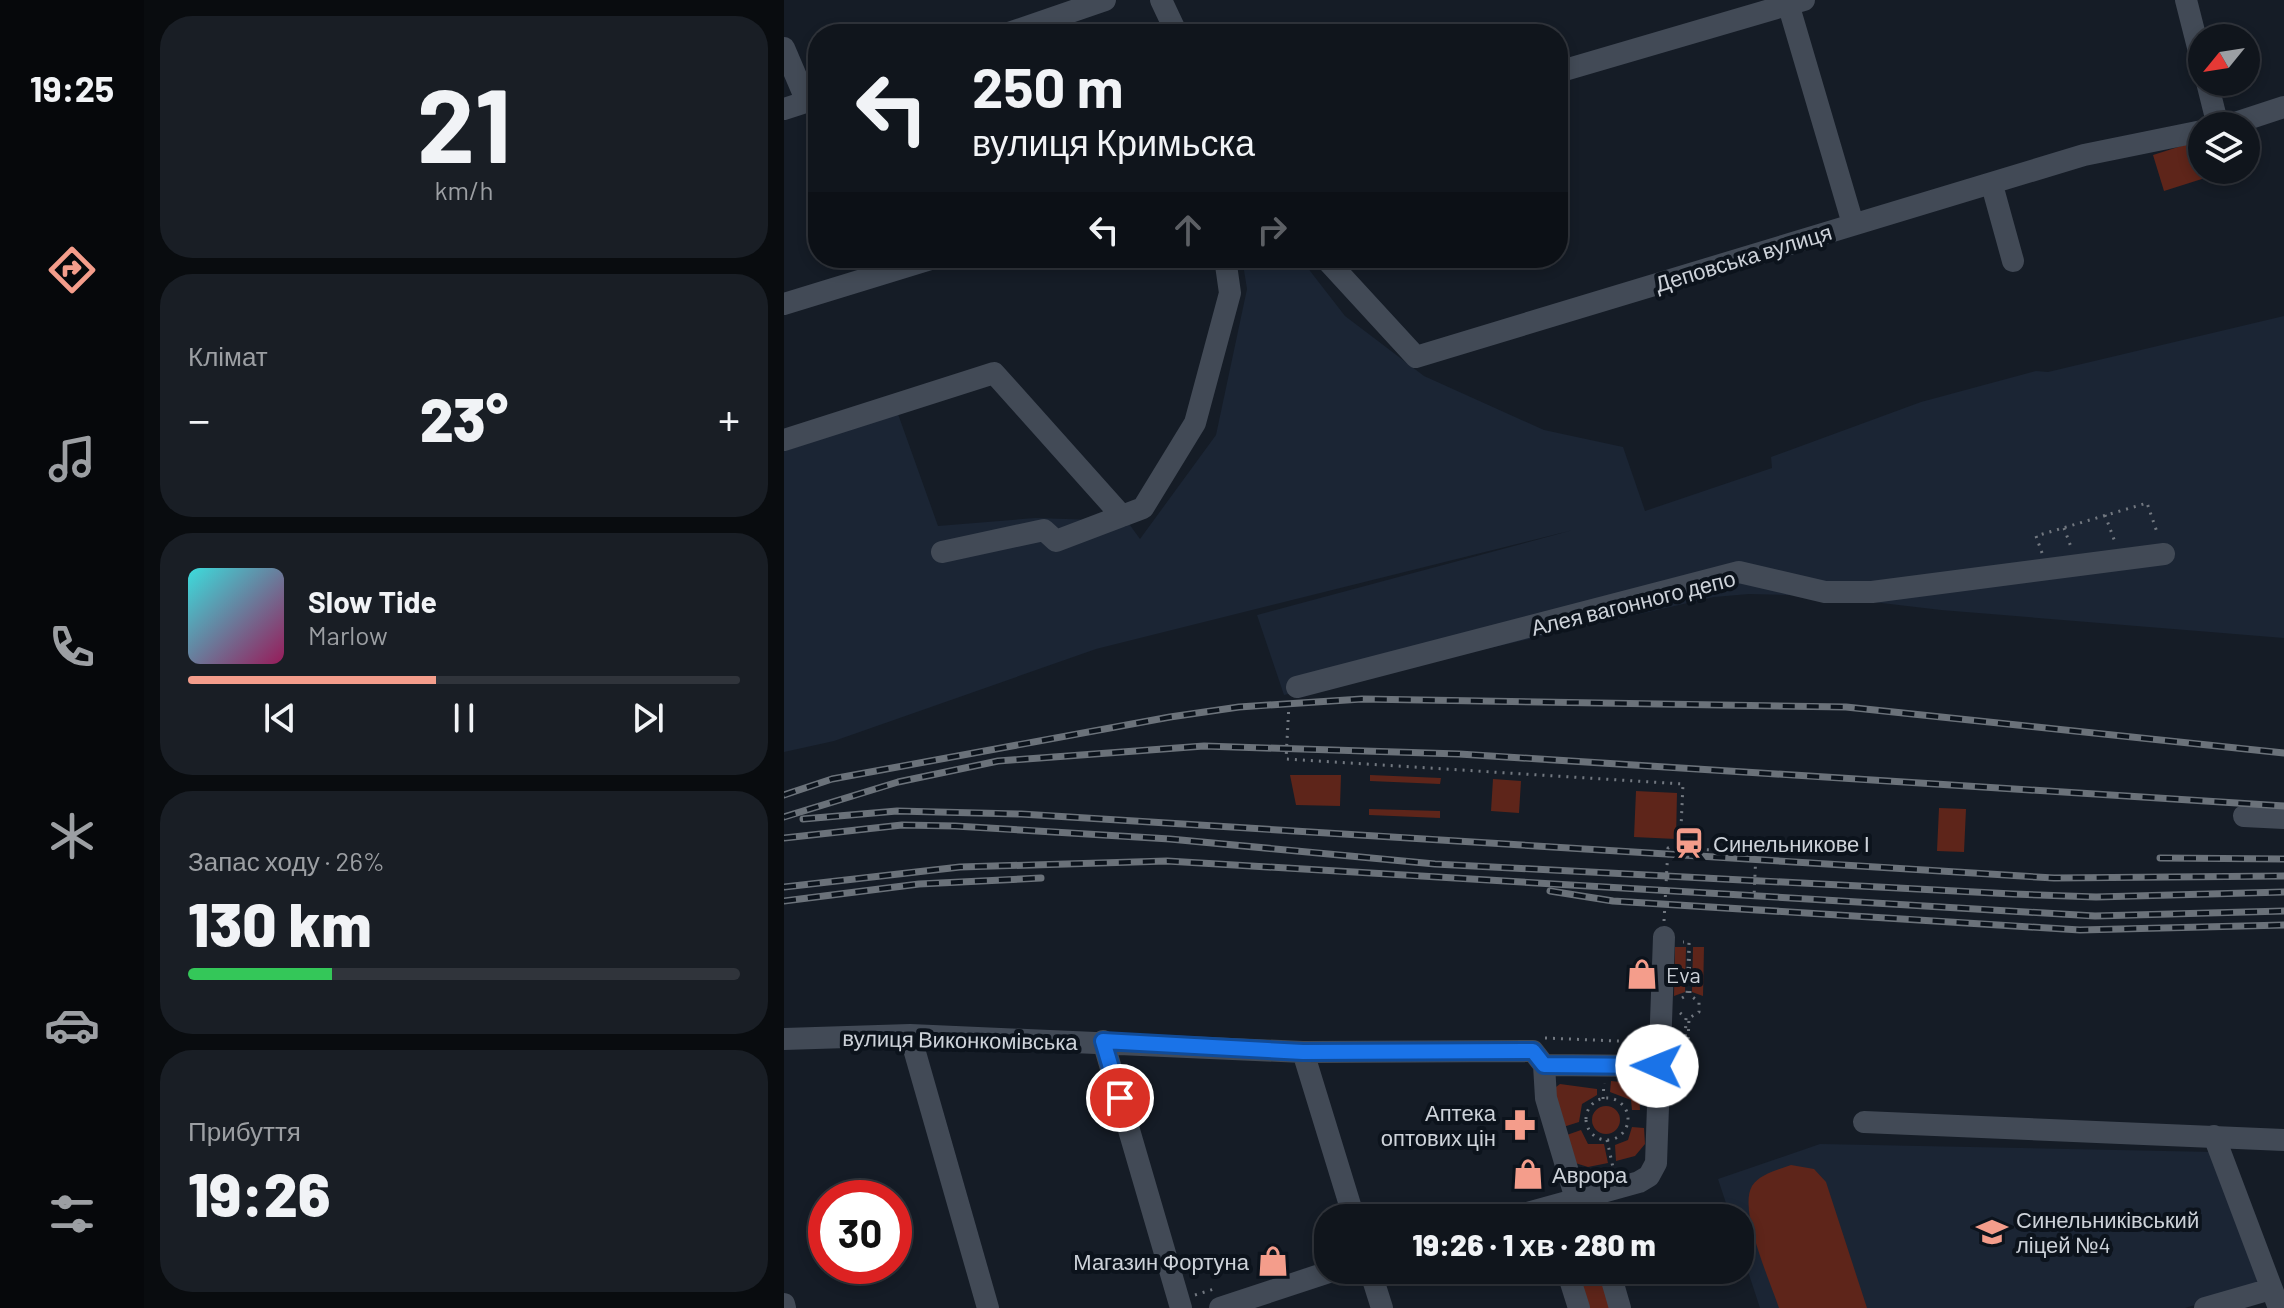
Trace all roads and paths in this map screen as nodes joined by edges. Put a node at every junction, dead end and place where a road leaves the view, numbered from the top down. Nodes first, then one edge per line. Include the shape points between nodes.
1 (1105, 0) edge
2 (1161, 0) edge
3 (2186, 0) edge
4 (1793, 2) edge
5 (1053, 17) edge
6 (1034, 24) edge
7 (1172, 24) edge
8 (2192, 24) edge
9 (784, 48) edge
10 (1568, 69) edge
11 (808, 91) edge
12 (808, 102) edge
13 (2284, 107) edge
14 (784, 109) edge
15 (2260, 115) edge
16 (2188, 134) edge
17 (1992, 185) junction
18 (1853, 224) junction
19 (2013, 261) dead end
20 (901, 268) edge
21 (1226, 268) edge
22 (1334, 268) edge
23 (784, 304) edge
24 (784, 440) edge
25 (2105, 515) junction
26 (1122, 516) junction
27 (942, 552) dead end
28 (2164, 554) joint
29 (2121, 560) junction
30 (2048, 569) junction
31 (1297, 687) joint
32 (2244, 816) dead end
33 (2284, 818) edge
34 (1680, 849) junction
35 (1754, 897) dead end
36 (1664, 937) joint
37 (1689, 942) dead end
38 (910, 1035) junction
39 (784, 1039) edge
40 (1103, 1041) junction
41 (1658, 1042) junction
42 (1685, 1044) dead end
43 (1303, 1052) junction
44 (1538, 1058) junction
45 (1657, 1066) junction
46 (1864, 1122) dead end
47 (2214, 1136) junction
48 (1607, 1140) junction
49 (2284, 1140) edge
50 (1618, 1187) junction
51 (1581, 1198) junction
52 (1350, 1204) edge
53 (1567, 1204) edge
54 (1584, 1204) edge
55 (1314, 1277) edge
56 (1374, 1284) edge
57 (1571, 1284) edge
58 (1613, 1284) edge
59 (2275, 1298) edge
60 (988, 1308) edge
61 (1181, 1308) edge
62 (1220, 1308) edge
63 (1382, 1308) edge
64 (1579, 1308) edge
65 (1620, 1308) edge
66 (2205, 1308) edge

1 - 5 street
2 - 7 street
3 - 8 street
4 - 10 street
4 - 18 street
5 - 6 street
9 - 11 street
12 - 14 street
13 - 15 street
16 - 17 street, Деповська вулиця via 2084,155
17 - 18 street, Деповська вулиця
17 - 19 street
18 - 22 street, Деповська вулиця via 1416,357
20 - 23 street
21 - 26 street via 1230,293 1195,423 1143,508
24 - 26 street via 994,373
25 - 28 path via 2147,503
25 - 29 path
25 - 30 path via 2036,536
26 - 27 street via 1056,541 1044,530
28 - 29 street, Алея вагонного депо
29 - 30 street, Алея вагонного депо
30 - 31 street, Алея вагонного депо via 1872,592 1825,592 1739,572
31 - 34 path via 1289,689 1286,759 1683,784
32 - 33 street
34 - 35 path via 1756,852
34 - 36 path via 1668,848
36 - 41 street
37 - 42 path via 1690,995 1699,1002 1699,1012 1689,1018
38 - 39 street, вулиця Виконкомівська
38 - 40 street, вулиця Виконкомівська
38 - 60 street
40 - 43 street, вулиця Виконкомівська
40 - 61 street
41 - 44 path via 1541,1038
41 - 45 street
43 - 44 street, вулиця Виконкомівська
43 - 52 street
44 - 45 street, вулиця Виконкомівська
44 - 51 street via 1546,1098
45 - 50 street via 1656,1163 1649,1176
46 - 47 street
47 - 49 street
47 - 59 street
48 - 48 path via 1594,1136 1586,1117 1591,1105 1609,1099 1621,1104 1627,1123 1621,1135
48 - 50 path
50 - 51 street
51 - 53 street
51 - 54 street
55 - 62 street
56 - 63 street
57 - 64 street
58 - 65 street
59 - 66 street

